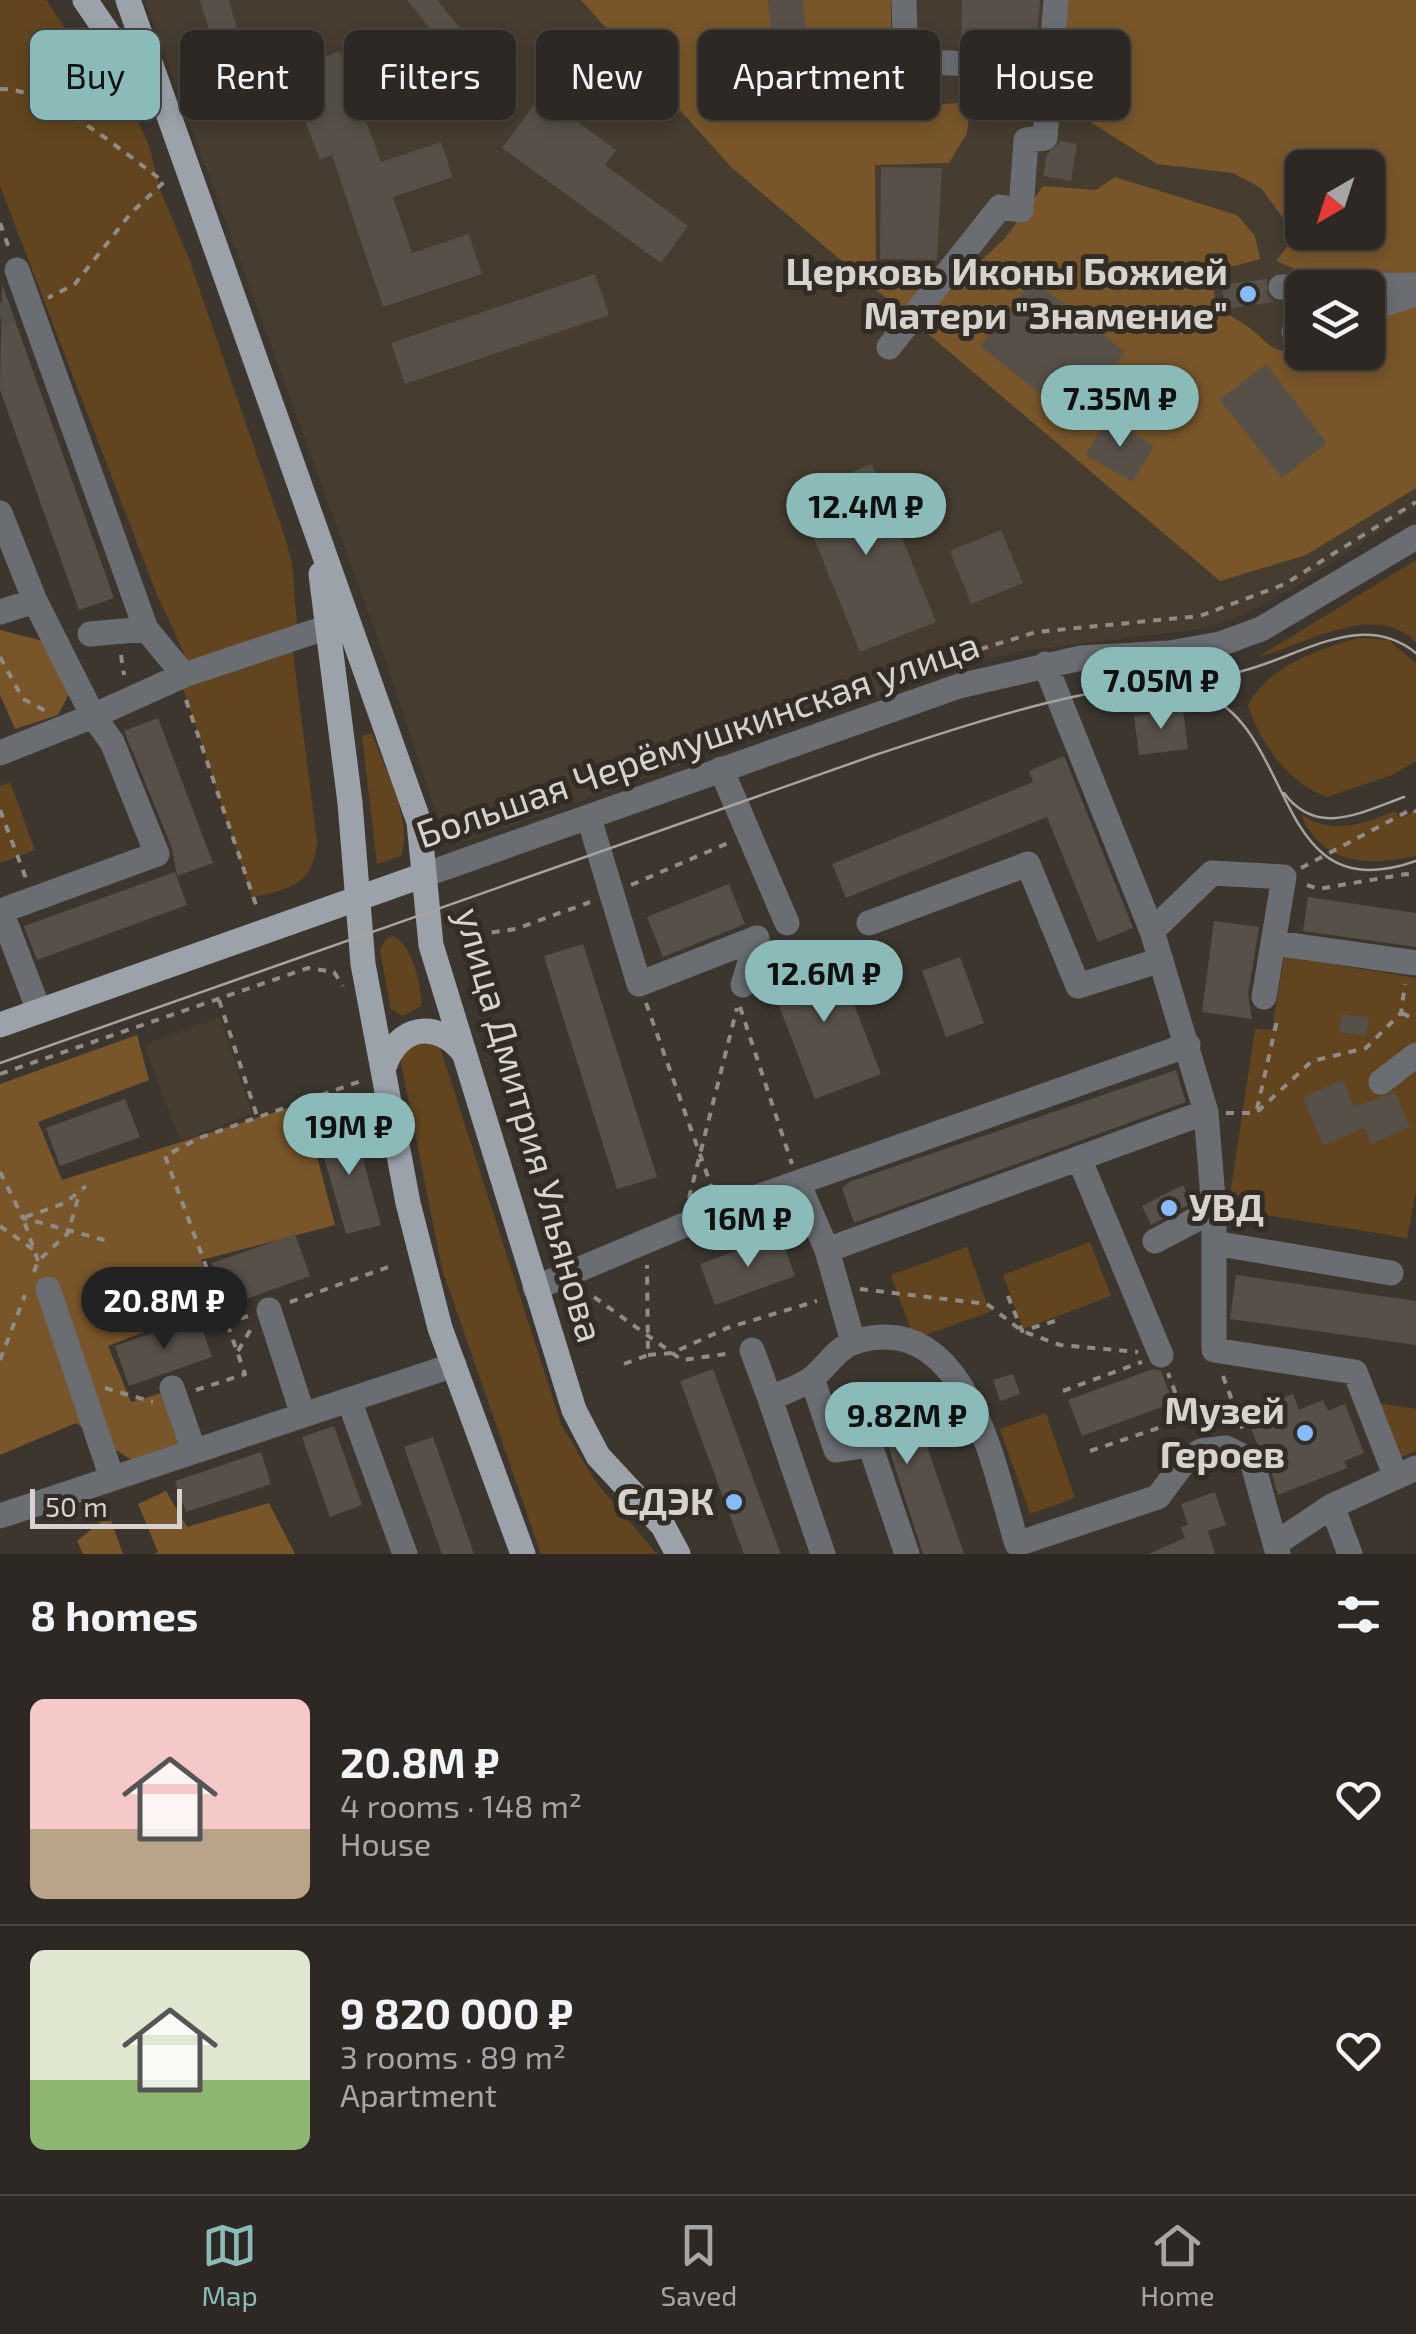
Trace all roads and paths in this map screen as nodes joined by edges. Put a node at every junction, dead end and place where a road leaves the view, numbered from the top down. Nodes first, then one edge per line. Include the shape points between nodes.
1 (84, 0) edge
2 (128, 0) edge
3 (904, 0) edge
4 (1056, 0) edge
5 (1054, 30) edge
6 (960, 63) edge
7 (0, 88) edge
8 (1047, 120) edge
9 (175, 137) junction
10 (0, 224) edge
11 (17, 270) joint
12 (1416, 285) edge
13 (1280, 287) dead end
14 (1416, 294) edge
15 (1385, 304) edge
16 (20, 308) junction
17 (889, 347) dead end
18 (1416, 502) edge
19 (0, 513) edge
20 (312, 520) junction
21 (1416, 537) edge
22 (35, 601) junction
23 (0, 612) edge
24 (328, 627) junction
25 (146, 629) junction
26 (102, 633) joint
27 (965, 654) dead end
28 (0, 657) edge
29 (1046, 664) junction
30 (181, 676) junction
31 (118, 706) junction
32 (83, 721) junction
33 (0, 753) edge
34 (720, 768) junction
35 (0, 810) edge
36 (1416, 812) edge
37 (589, 818) junction
38 (24, 871) dead end
39 (1416, 874) edge
40 (424, 875) junction
41 (1284, 877) junction
42 (357, 899) junction
43 (257, 908) dead end
44 (0, 911) edge
45 (787, 922) dead end
46 (868, 922) dead end
47 (1152, 930) junction
48 (1275, 943) junction
49 (1162, 960) junction
50 (1416, 963) edge
51 (334, 972) dead end
52 (639, 984) junction
53 (743, 985) dead end
54 (443, 986) junction
55 (1404, 991) dead end
56 (218, 999) junction
57 (1272, 1005) joint
58 (39, 1011) junction
59 (372, 1012) junction
60 (1401, 1013) junction
61 (1416, 1020) edge
62 (0, 1025) edge
63 (1188, 1045) junction
64 (464, 1054) junction
65 (1416, 1055) edge
66 (384, 1066) junction
67 (0, 1074) edge
68 (362, 1080) dead end
69 (1382, 1082) dead end
70 (1206, 1112) junction
71 (1256, 1114) junction
72 (258, 1119) junction
73 (700, 1156) junction
74 (1079, 1158) junction
75 (0, 1172) edge
76 (798, 1183) junction
77 (86, 1186) dead end
78 (80, 1191) junction
79 (713, 1192) dead end
80 (1214, 1210) junction
81 (22, 1218) junction
82 (0, 1226) edge
83 (681, 1226) junction
84 (68, 1233) junction
85 (108, 1241) dead end
86 (647, 1241) junction
87 (1156, 1242) dead end
88 (1214, 1243) junction
89 (34, 1250) junction
90 (827, 1250) junction
91 (38, 1262) junction
92 (394, 1265) dead end
93 (1390, 1272) dead end
94 (35, 1287) junction
95 (536, 1288) junction
96 (309, 1295) dead end
97 (839, 1295) junction
98 (594, 1296) dead end
99 (1008, 1296) dead end
100 (261, 1316) junction
101 (1058, 1320) dead end
102 (227, 1323) junction
103 (1022, 1331) junction
104 (648, 1336) junction
105 (853, 1342) junction
106 (752, 1350) joint
107 (1214, 1350) junction
108 (238, 1352) junction
109 (672, 1353) junction
110 (648, 1355) junction
111 (1162, 1355) junction
112 (0, 1360) edge
113 (624, 1364) dead end
114 (454, 1365) junction
115 (812, 1378) junction
116 (79, 1380) junction
117 (199, 1389) dead end
118 (1062, 1392) dead end
119 (162, 1395) joint
120 (770, 1398) junction
121 (349, 1400) junction
122 (303, 1415) junction
123 (1244, 1435) dead end
124 (194, 1451) junction
125 (1090, 1451) dead end
126 (1406, 1472) edge
127 (112, 1478) junction
128 (1332, 1506) junction
129 (0, 1516) edge
130 (1277, 1549) edge
131 (405, 1554) edge
132 (522, 1554) edge
133 (678, 1554) edge
134 (823, 1554) edge
135 (907, 1554) edge
136 (1350, 1554) edge

1 - 9 main road, улица Дмитрия Ульянова
2 - 9 main road, улица Дмитрия Ульянова
3 - 6 street via 905,37 931,62
4 - 5 street
7 - 16 path via 28,93 164,182 75,284
8 - 17 street via 1045,138 1026,140 1022,210 1000,208
9 - 20 main road, улица Дмитрия Ульянова
10 - 11 path
11 - 16 street
12 - 13 street
14 - 15 street
16 - 25 street
18 - 27 path via 1285,584 1200,616 1036,632
19 - 22 street
20 - 24 main road, улица Дмитрия Ульянова
20 - 40 main road, улица Дмитрия Ульянова via 419,822
21 - 29 street, Большая Черёмушкинская улица via 1261,629 1220,644
22 - 23 street
22 - 32 street
24 - 30 street
24 - 42 main road, улица Дмитрия Ульянова
25 - 26 street
25 - 30 street
26 - 31 path via 125,669
28 - 32 path via 23,699
29 - 34 street, Большая Черёмушкинская улица via 959,686
29 - 47 street
30 - 31 street
30 - 43 path
31 - 32 street
32 - 33 street
32 - 44 street via 112,742 158,854
34 - 37 street, Большая Черёмушкинская улица
34 - 45 street
35 - 38 path
36 - 41 path
37 - 40 street, Большая Черёмушкинская улица
37 - 52 street
39 - 41 path via 1318,888
40 - 42 main road, Большая Черёмушкинская улица
40 - 54 main road, улица Дмитрия Ульянова via 426,924
41 - 47 street via 1212,873
41 - 48 street
42 - 58 main road, Большая Черёмушкинская улица
42 - 59 main road, улица Дмитрия Ульянова
44 - 58 street
46 - 49 street via 1028,864 1078,986
47 - 49 street
48 - 50 street
48 - 57 street
49 - 63 street
51 - 56 path via 308,968
52 - 53 street via 757,938
52 - 73 path
54 - 59 main road via 433,1006 415,1019 392,1021
54 - 64 main road, улица Дмитрия Ульянова
55 - 60 path
56 - 67 path
56 - 72 path
57 - 71 path
58 - 62 main road, Большая Черёмушкинская улица
59 - 66 main road, улица Дмитрия Ульянова
60 - 61 path
60 - 71 path via 1366,1048 1312,1061
63 - 70 street
63 - 76 street
64 - 66 main road via 445,1034 419,1030 395,1043
64 - 95 main road, улица Дмитрия Ульянова
65 - 69 street
66 - 114 main road, улица Дмитрия Ульянова via 423,1272
68 - 72 path
70 - 71 path
70 - 74 street
70 - 80 street
72 - 102 path via 165,1156
73 - 76 path via 738,1004
73 - 79 path
73 - 83 path
74 - 90 street
74 - 111 street
75 - 81 path
76 - 83 street
76 - 90 street
77 - 78 path
78 - 81 path
78 - 84 path
80 - 87 street
80 - 88 street
81 - 84 path
81 - 89 path
82 - 89 path
83 - 86 street
84 - 85 path
84 - 91 path
86 - 95 street
86 - 104 path
88 - 93 street
88 - 107 street
89 - 91 path
90 - 97 street
91 - 94 path
91 - 94 path
92 - 96 path
94 - 112 path
94 - 116 street
95 - 133 main road, улица Дмитрия Ульянова via 574,1410 598,1456 663,1526
97 - 103 path via 897,1291 987,1304
97 - 105 street
97 - 109 path via 727,1328
98 - 104 path
99 - 103 path
100 - 102 path
100 - 108 path
100 - 122 street
101 - 103 path
102 - 108 path
103 - 111 path via 1060,1345
104 - 109 path
104 - 110 path
105 - 115 street
105 - 130 street via 885,1336 953,1369 971,1401 1018,1544 1158,1496 1184,1462 1201,1451 1226,1448 1252,1461
106 - 109 path via 682,1360
106 - 120 street
107 - 123 path
107 - 126 street via 1355,1372
108 - 117 path via 245,1374
109 - 110 path
110 - 113 path
111 - 118 path
111 - 125 path via 1185,1419
114 - 121 street
114 - 132 main road, улица Дмитрия Ульянова
115 - 120 street
115 - 135 street via 836,1450 870,1445
116 - 119 path
116 - 127 street
119 - 124 street
120 - 134 street
121 - 122 street
121 - 131 street
122 - 124 street
124 - 127 street
126 - 128 street
127 - 129 street
128 - 130 street
128 - 136 street

